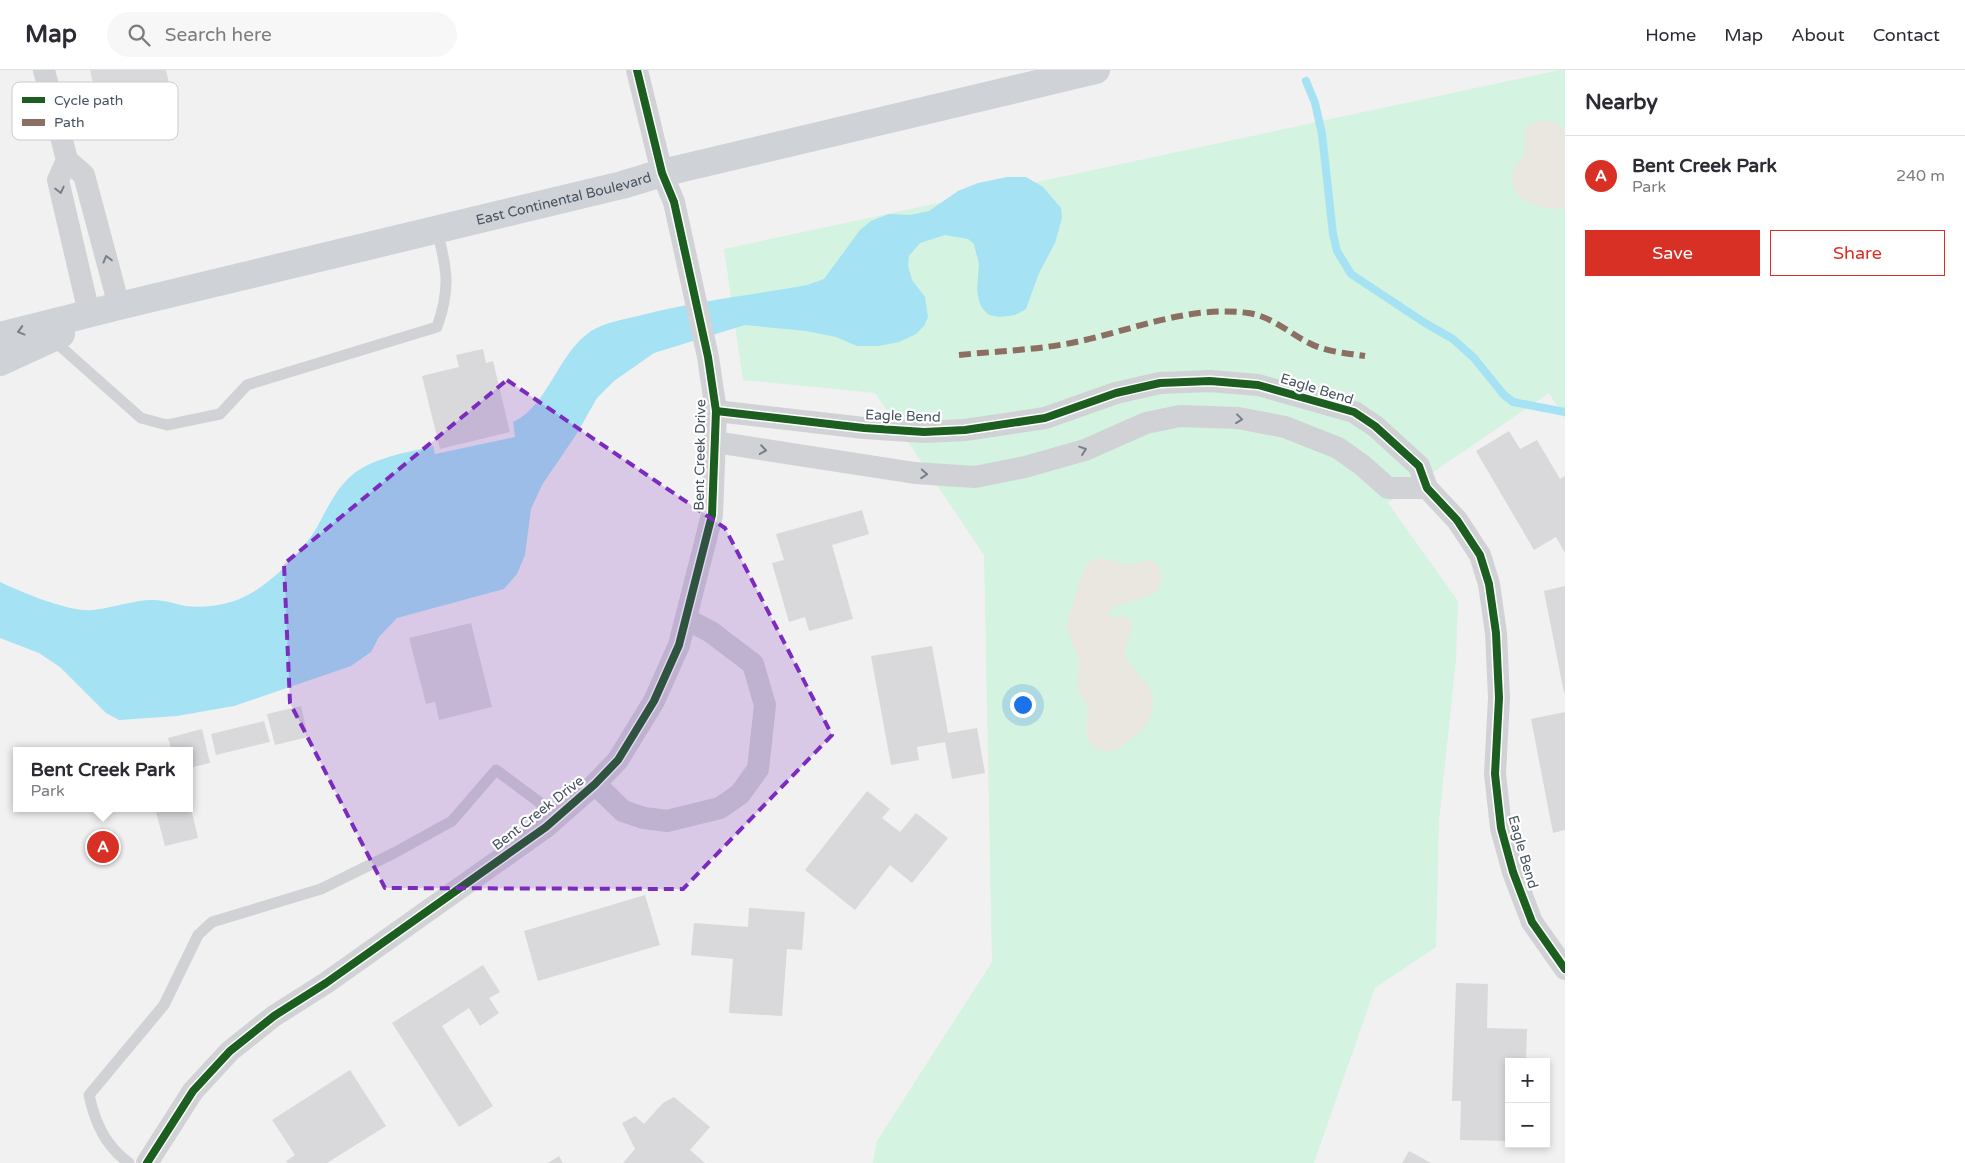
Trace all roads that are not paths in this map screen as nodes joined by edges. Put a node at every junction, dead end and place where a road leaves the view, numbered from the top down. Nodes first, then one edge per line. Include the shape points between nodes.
1 (637, 70) edge
2 (1096, 70) edge
3 (62, 140) edge
4 (67, 160) junction
5 (662, 173) junction
6 (437, 230) junction
7 (119, 306) junction
8 (89, 313) junction
9 (0, 336) edge
10 (51, 339) junction
11 (0, 362) edge
12 (716, 411) junction
13 (715, 442) junction
14 (1428, 488) junction
15 (686, 619) junction
16 (595, 784) junction
17 (554, 820) junction
18 (1565, 969) edge
19 (129, 1163) edge
20 (147, 1163) edge

1 - 5 street, Bent Creek Drive
2 - 5 main road, East Continental Boulevard
3 - 4 street
7 -> 4 street via 84,174
4 -> 8 street via 58,180
5 - 6 main road, East Continental Boulevard
5 - 12 street, Bent Creek Drive via 674,202 708,357
6 - 7 main road, East Continental Boulevard
6 - 10 lane via 447,268 446,303 437,327 247,385 220,414 167,425 141,418
7 - 8 main road, East Continental Boulevard
7 - 10 main road
8 -> 9 main road, East Continental Boulevard
10 - 11 main road
12 - 13 street, Bent Creek Drive
12 - 14 street, Eagle Bend via 864,428 932,431 1044,418 1160,383 1210,381 1258,385 1354,412 1375,426 1419,466
13 -> 14 street via 915,473 974,477 1085,450 1146,423 1180,416 1238,418 1285,427 1338,448 1388,488
13 - 15 street, Bent Creek Drive via 712,515
14 - 18 street, Eagle Bend via 1457,520 1480,555 1489,584 1496,633 1499,698 1495,774 1501,828 1532,922
15 - 16 street, Bent Creek Drive via 654,701 618,760
15 - 16 street via 712,632 753,664 765,705 758,769 740,794 720,808 667,821 623,811
16 - 17 street, Bent Creek Drive
17 - 19 lane via 539,802 496,770 452,821 394,853 322,889 212,922 198,935 164,1005 88,1095 95,1122 119,1156
17 - 20 street, Bent Creek Drive via 326,983 274,1016 230,1051 193,1091

